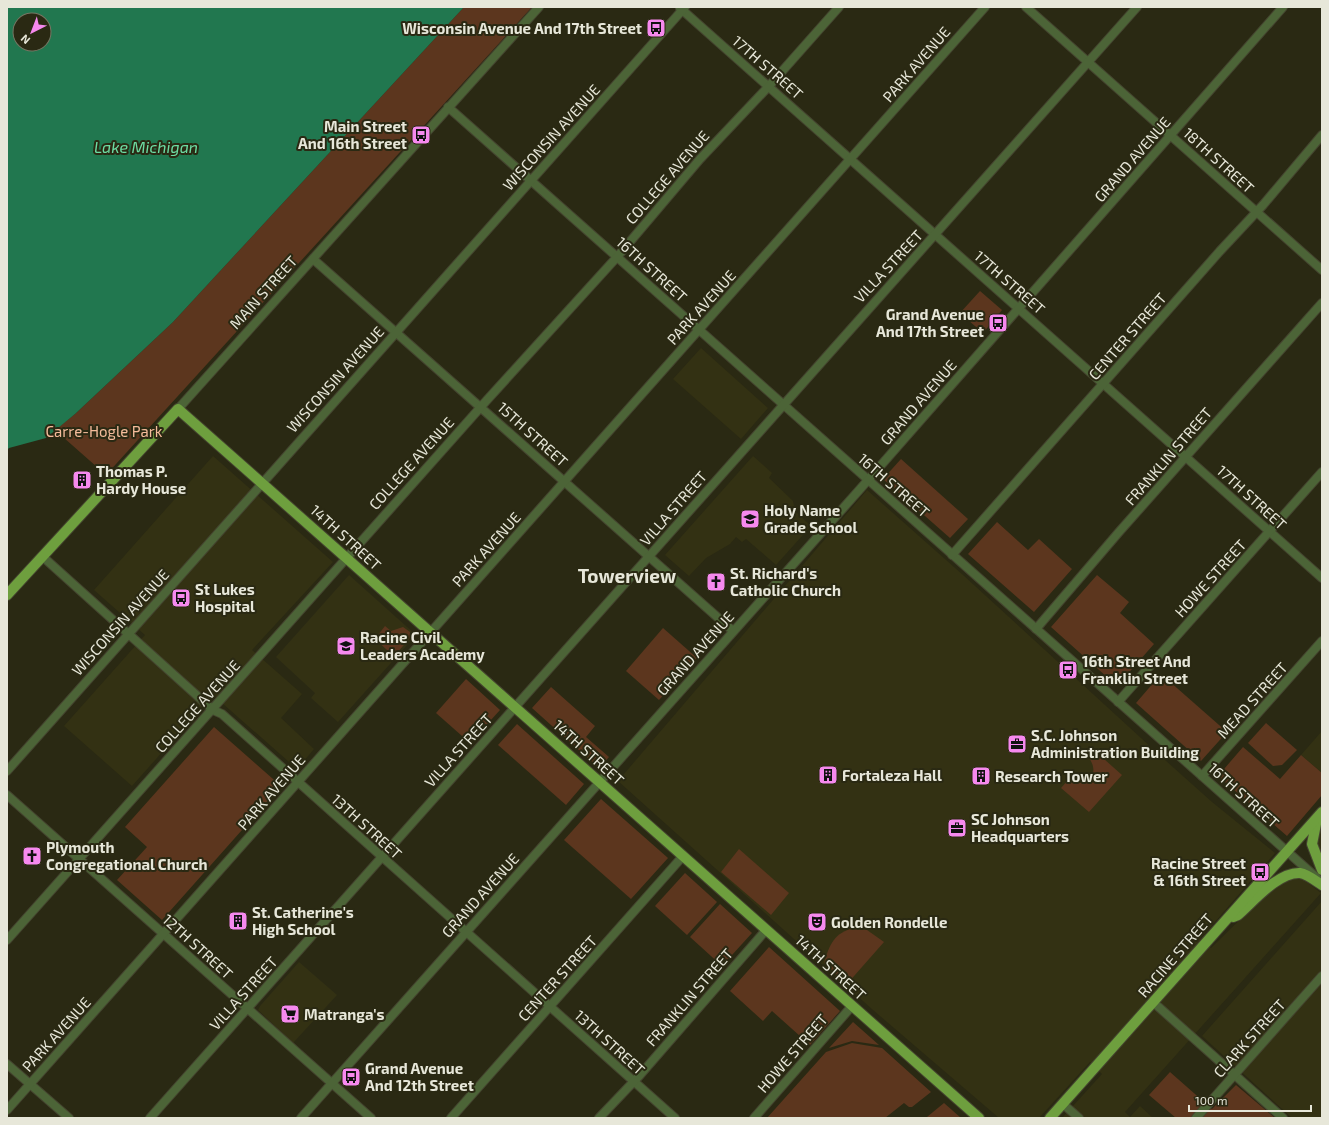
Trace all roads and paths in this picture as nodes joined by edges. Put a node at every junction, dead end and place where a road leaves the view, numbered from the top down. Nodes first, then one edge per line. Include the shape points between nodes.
1 (539, 7) edge
2 (839, 7) edge
3 (985, 7) edge
4 (1026, 7) edge
5 (1137, 7) edge
6 (1283, 7) edge
7 (682, 8) edge
8 (1088, 63) junction
9 (769, 86) junction
10 (448, 108) junction
11 (1322, 135) edge
12 (1171, 136) junction
13 (851, 159) junction
14 (531, 180) junction
15 (1256, 212) junction
16 (935, 236) junction
17 (617, 257) junction
18 (313, 259) junction
19 (1322, 270) edge
20 (1322, 303) edge
21 (1019, 308) junction
22 (699, 330) junction
23 (396, 332) junction
24 (1103, 384) junction
25 (481, 406) junction
26 (783, 406) junction
27 (178, 409) junction
28 (1186, 457) junction
29 (1322, 472) edge
30 (868, 480) junction
31 (565, 481) junction
32 (263, 482) junction
33 (1270, 531) junction
34 (952, 555) junction
35 (42, 556) junction
36 (649, 556) junction
37 (347, 557) junction
38 (1322, 578) edge
39 (7, 595) edge
40 (1036, 629) junction
41 (733, 631) junction
42 (431, 632) junction
43 (129, 634) junction
44 (1322, 641) edge
45 (1118, 702) junction
46 (515, 707) junction
47 (213, 710) junction
48 (7, 771) edge
49 (1202, 776) junction
50 (600, 781) junction
51 (297, 783) junction
52 (7, 795) edge
53 (1320, 814) edge
54 (1287, 851) junction
55 (684, 856) junction
56 (381, 858) junction
57 (79, 859) junction
58 (1322, 870) edge
59 (1322, 884) edge
60 (1226, 920) junction
61 (766, 930) junction
62 (466, 932) junction
63 (163, 934) junction
64 (7, 940) edge
65 (1322, 976) edge
66 (1153, 1002) junction
67 (852, 1006) junction
68 (550, 1007) junction
69 (247, 1009) junction
70 (7, 1064) edge
71 (1235, 1075) junction
72 (633, 1081) junction
73 (332, 1083) junction
74 (30, 1084) junction
75 (1063, 1104) junction
76 (7, 1110) edge
77 (69, 1118) edge
78 (150, 1118) edge
79 (301, 1118) edge
80 (371, 1118) edge
81 (451, 1118) edge
82 (599, 1118) edge
83 (675, 1118) edge
84 (754, 1118) edge
85 (979, 1118) edge
86 (1050, 1118) edge
87 (1079, 1118) edge
88 (1196, 1118) edge
89 (1283, 1118) edge

1 - 10 street, MAIN STREET
2 - 9 street, COLLEGE AVENUE
3 - 13 street, PARK AVENUE
4 - 8 street, 18TH STREET
5 - 8 street, VILLA STREET
6 - 12 street, GRAND AVENUE
7 - 9 street, 17TH STREET
7 - 14 street, WISCONSIN AVENUE
8 - 12 street, 18TH STREET
8 - 16 street, VILLA STREET
9 - 13 street, 17TH STREET
9 - 17 street, COLLEGE AVENUE via 700,159
10 - 14 street, 16TH STREET
10 - 18 street, MAIN STREET
11 - 15 street, CENTER STREET
12 - 15 street, 18TH STREET
12 - 21 street, GRAND AVENUE
13 - 16 street, 17TH STREET
13 - 22 street, PARK AVENUE
14 - 17 street, 16TH STREET
14 - 23 street, WISCONSIN AVENUE
15 - 19 street, 18TH STREET
15 - 24 street, CENTER STREET
16 - 21 street, 17TH STREET
16 - 26 street, VILLA STREET
17 - 22 street, 16TH STREET
17 - 25 street, COLLEGE AVENUE
18 - 23 street, 15TH STREET
18 - 27 street, MAIN STREET
20 - 28 street, FRANKLIN STREET
21 - 24 street, 17TH STREET
21 - 30 street, GRAND AVENUE
22 - 26 street, 16TH STREET
22 - 31 street, PARK AVENUE
23 - 25 street, 15TH STREET
23 - 32 street, WISCONSIN AVENUE
24 - 28 street, 17TH STREET
24 - 34 street, CENTER STREET
25 - 31 street, 15TH STREET
25 - 37 street, COLLEGE AVENUE
26 - 30 street, 16TH STREET
26 - 36 street, VILLA STREET
27 - 32 main road, 14TH STREET
27 - 35 main road, MAIN STREET
28 - 33 street, 17TH STREET
28 - 40 street, FRANKLIN STREET
29 - 33 street, HOWE STREET
30 - 34 street, 16TH STREET
30 - 41 street, GRAND AVENUE
31 - 36 street, 15TH STREET
31 - 42 street, PARK AVENUE
32 - 37 main road, 14TH STREET
32 - 43 street, WISCONSIN AVENUE
33 - 38 street, 17TH STREET
33 - 45 street, HOWE STREET
34 - 40 street, 16TH STREET
35 - 39 main road, MAIN STREET
35 - 43 street, 13TH STREET
36 - 41 street, 15TH STREET
36 - 46 street, VILLA STREET
37 - 42 main road, 14TH STREET
37 - 47 street, COLLEGE AVENUE
40 - 45 street, 16TH STREET
41 - 50 street, GRAND AVENUE
42 - 46 main road, 14TH STREET
42 - 51 street, PARK AVENUE
43 - 47 street, 13TH STREET
43 - 48 street, WISCONSIN AVENUE
44 - 49 street, MEAD STREET
45 - 49 street, 16TH STREET
46 - 50 main road, 14TH STREET
46 - 56 street, VILLA STREET
47 - 51 street, 13TH STREET via 222,714
47 - 57 street, COLLEGE AVENUE
49 - 54 street, 16TH STREET
50 - 55 main road, 14TH STREET
50 - 62 street, GRAND AVENUE
51 - 56 street, 13TH STREET
51 - 63 street, PARK AVENUE
52 - 57 street, 12TH STREET
53 - 54 main road, RACINE STREET
53 - 58 main road via 1312,844
54 - 59 street, 16TH STREET
54 - 60 main road, RACINE STREET
55 - 61 main road, 14TH STREET
55 - 68 street, CENTER STREET
56 - 62 street, 13TH STREET
56 - 69 street, VILLA STREET
57 - 63 street, 12TH STREET
57 - 64 street, COLLEGE AVENUE
59 - 60 main road via 1301,873 1286,875 1238,915
60 - 66 main road, RACINE STREET
61 - 67 main road, 14TH STREET
61 - 72 street, FRANKLIN STREET
62 - 68 street, 13TH STREET
62 - 73 street, GRAND AVENUE
63 - 69 street, 12TH STREET
63 - 74 street, PARK AVENUE
65 - 71 street, CLARK STREET
66 - 71 street
66 - 75 main road, RACINE STREET
67 - 84 street, HOWE STREET
67 - 85 main road, 14TH STREET
68 - 72 street, 13TH STREET
68 - 81 street, CENTER STREET
69 - 73 street, 12TH STREET
69 - 78 street, VILLA STREET
70 - 74 street
71 - 88 street, CLARK STREET
71 - 89 street
72 - 82 street, FRANKLIN STREET
72 - 83 street, 13TH STREET
73 - 79 street, GRAND AVENUE
73 - 80 street, 12TH STREET
74 - 76 street, PARK AVENUE
74 - 77 street
75 - 86 main road, RACINE STREET
75 - 87 street

